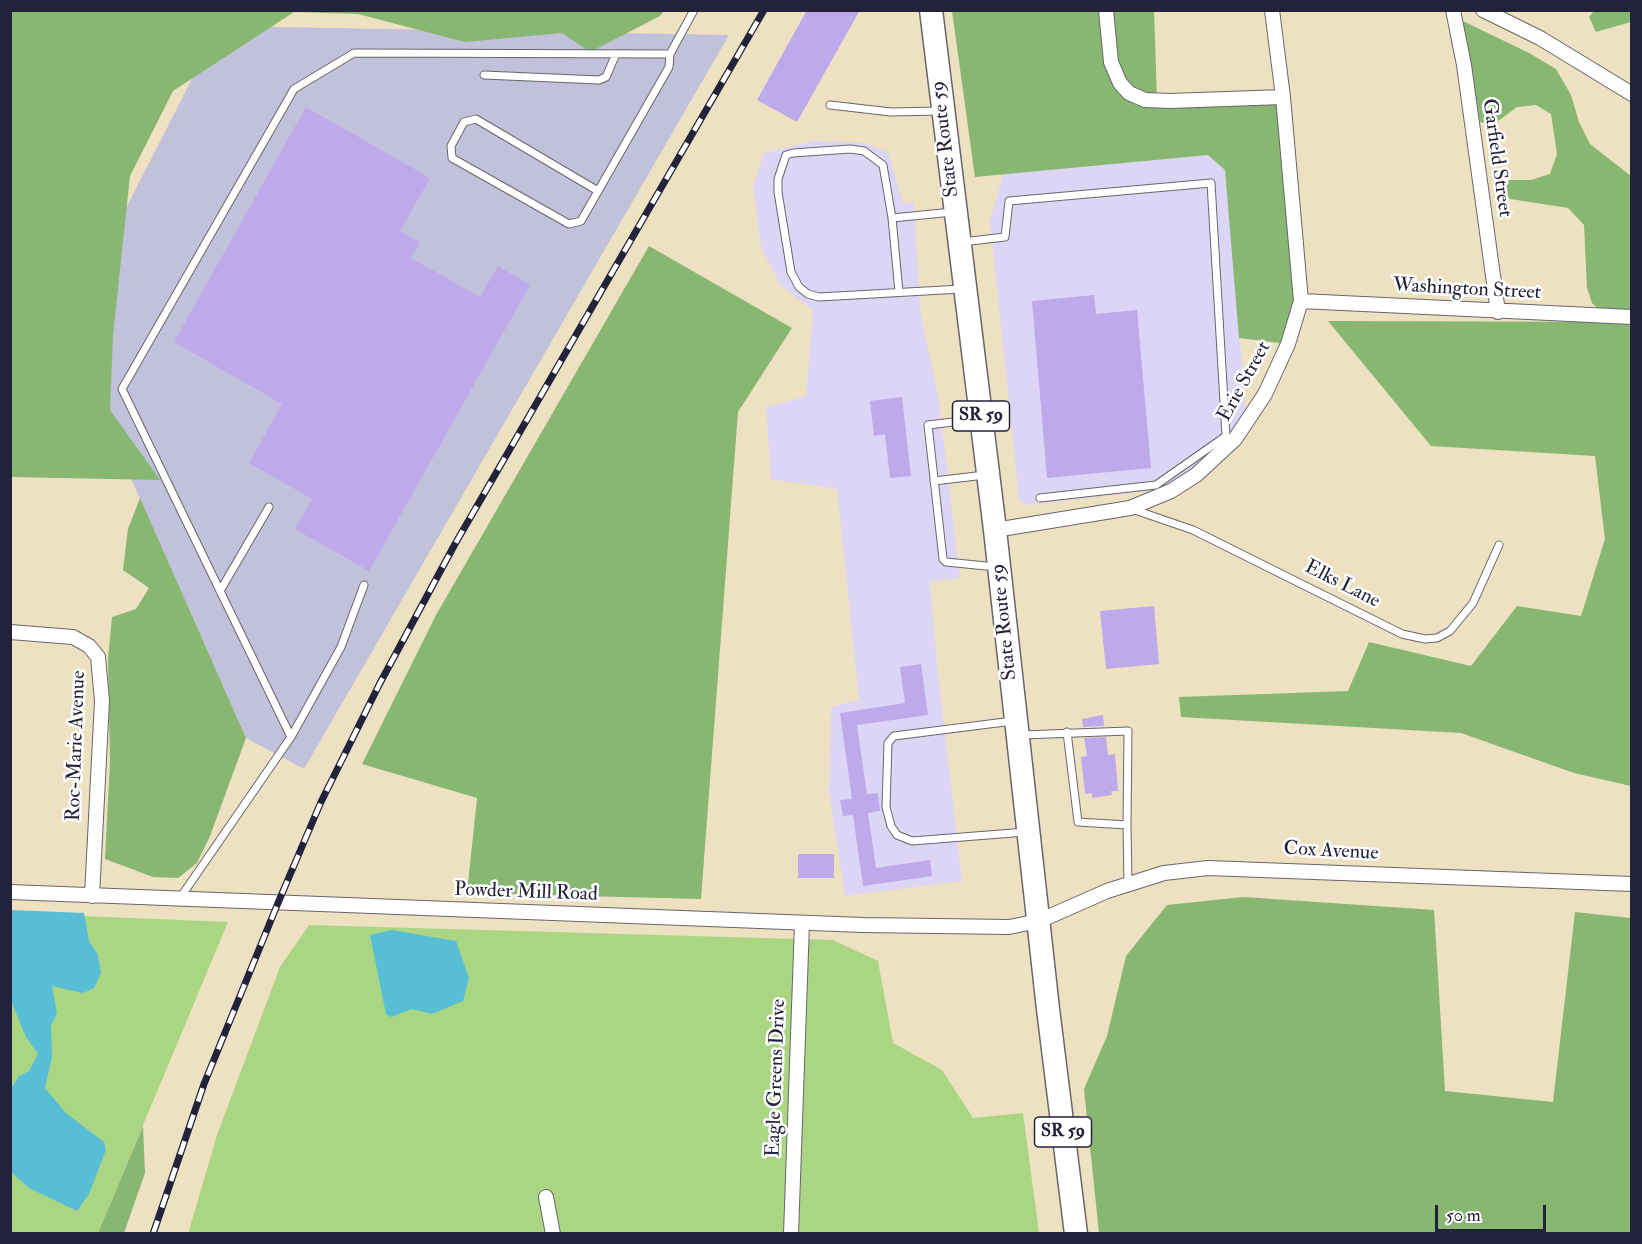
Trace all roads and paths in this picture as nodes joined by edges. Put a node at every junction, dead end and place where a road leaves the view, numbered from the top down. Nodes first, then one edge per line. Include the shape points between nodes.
1 (694, 10) edge
2 (931, 10) edge
3 (1106, 10) edge
4 (1272, 10) edge
5 (1453, 10) edge
6 (1483, 10) edge
7 (616, 54) junction
8 (670, 54) junction
9 (484, 75) dead end
10 (1632, 94) edge
11 (1283, 97) junction
12 (830, 105) dead end
13 (943, 111) junction
14 (598, 191) junction
15 (955, 211) junction
16 (892, 218) junction
17 (959, 242) junction
18 (964, 288) junction
19 (899, 292) junction
20 (1301, 301) junction
21 (1498, 312) junction
22 (1632, 317) edge
23 (981, 419) junction
24 (1229, 439) junction
25 (988, 475) junction
26 (934, 481) junction
27 (1040, 498) dead end
28 (269, 507) dead end
29 (1130, 508) junction
30 (995, 530) junction
31 (1499, 545) dead end
32 (999, 567) junction
33 (364, 585) dead end
34 (220, 591) junction
35 (10, 632) edge
36 (1016, 728) junction
37 (1067, 732) junction
38 (291, 737) junction
39 (1127, 825) junction
40 (1028, 832) junction
41 (1632, 884) edge
42 (1128, 885) junction
43 (10, 892) edge
44 (92, 896) junction
45 (179, 900) junction
46 (1039, 921) junction
47 (802, 923) junction
48 (546, 1197) dead end
49 (553, 1233) edge
50 (791, 1233) edge
51 (1076, 1233) edge

1 - 8 lane
2 - 13 main road, State Route 59 / SR 59
3 - 11 street via 1112,62 1120,83 1130,93 1145,100 1174,101
4 - 11 street, Erie Street
5 - 21 street, Garfield Street
6 - 10 street via 1540,38
7 - 8 lane
7 - 9 lane via 606,77 599,80
7 - 34 lane via 354,53 294,89 122,389
8 - 14 lane via 669,67
11 - 20 street, Erie Street
12 - 13 lane via 891,112
13 - 15 main road, State Route 59 / SR 59
14 - 14 lane via 581,222 569,224 452,158 451,146 464,122 476,119
15 - 16 lane
15 - 17 main road, State Route 59 / SR 59
16 - 19 lane
16 - 19 lane via 883,165 874,156 850,149 786,156 778,192 791,272 799,287 819,297
17 - 18 main road, State Route 59 / SR 59
17 - 24 lane via 1005,237 1009,201 1211,183
18 - 19 lane
18 - 23 main road, State Route 59 / SR 59
20 - 21 street, Washington Street
20 - 24 street, Erie Street via 1278,369 1251,419
21 - 22 street, Washington Street
23 - 25 main road, State Route 59 / SR 59
23 - 26 lane via 928,425
24 - 27 lane via 1156,485
24 - 29 street, Erie Street via 1196,475 1171,491
25 - 26 lane
25 - 30 main road, State Route 59 / SR 59
26 - 32 lane via 943,559
28 - 34 lane
29 - 30 street, Erie Street
29 - 31 lane, Elks Lane via 1193,530 1402,634 1425,639 1437,639 1450,631 1473,603
30 - 32 main road, State Route 59 / SR 59
32 - 36 main road, State Route 59 / SR 59
33 - 38 lane via 341,647
34 - 38 lane
35 - 44 street, Roc-Marie Avenue via 73,637 90,646 98,657 102,701
36 - 37 lane
36 - 40 main road, State Route 59 / SR 59
36 - 40 lane via 894,735 888,743 886,807 897,835 912,841
37 - 39 lane via 1078,822
37 - 39 lane via 1128,731
38 - 45 lane
39 - 42 lane
40 - 46 main road, State Route 59 / SR 59
41 - 42 street, Cox Avenue via 1208,868 1164,873
42 - 46 street, Cox Avenue
43 - 44 street, Powder Mill Road
44 - 45 street, Powder Mill Road
45 - 47 street, Powder Mill Road
46 - 47 street, Powder Mill Road via 1009,927
46 - 51 main road, State Route 59 / SR 59
47 - 50 street, Eagle Greens Drive
48 - 49 street

